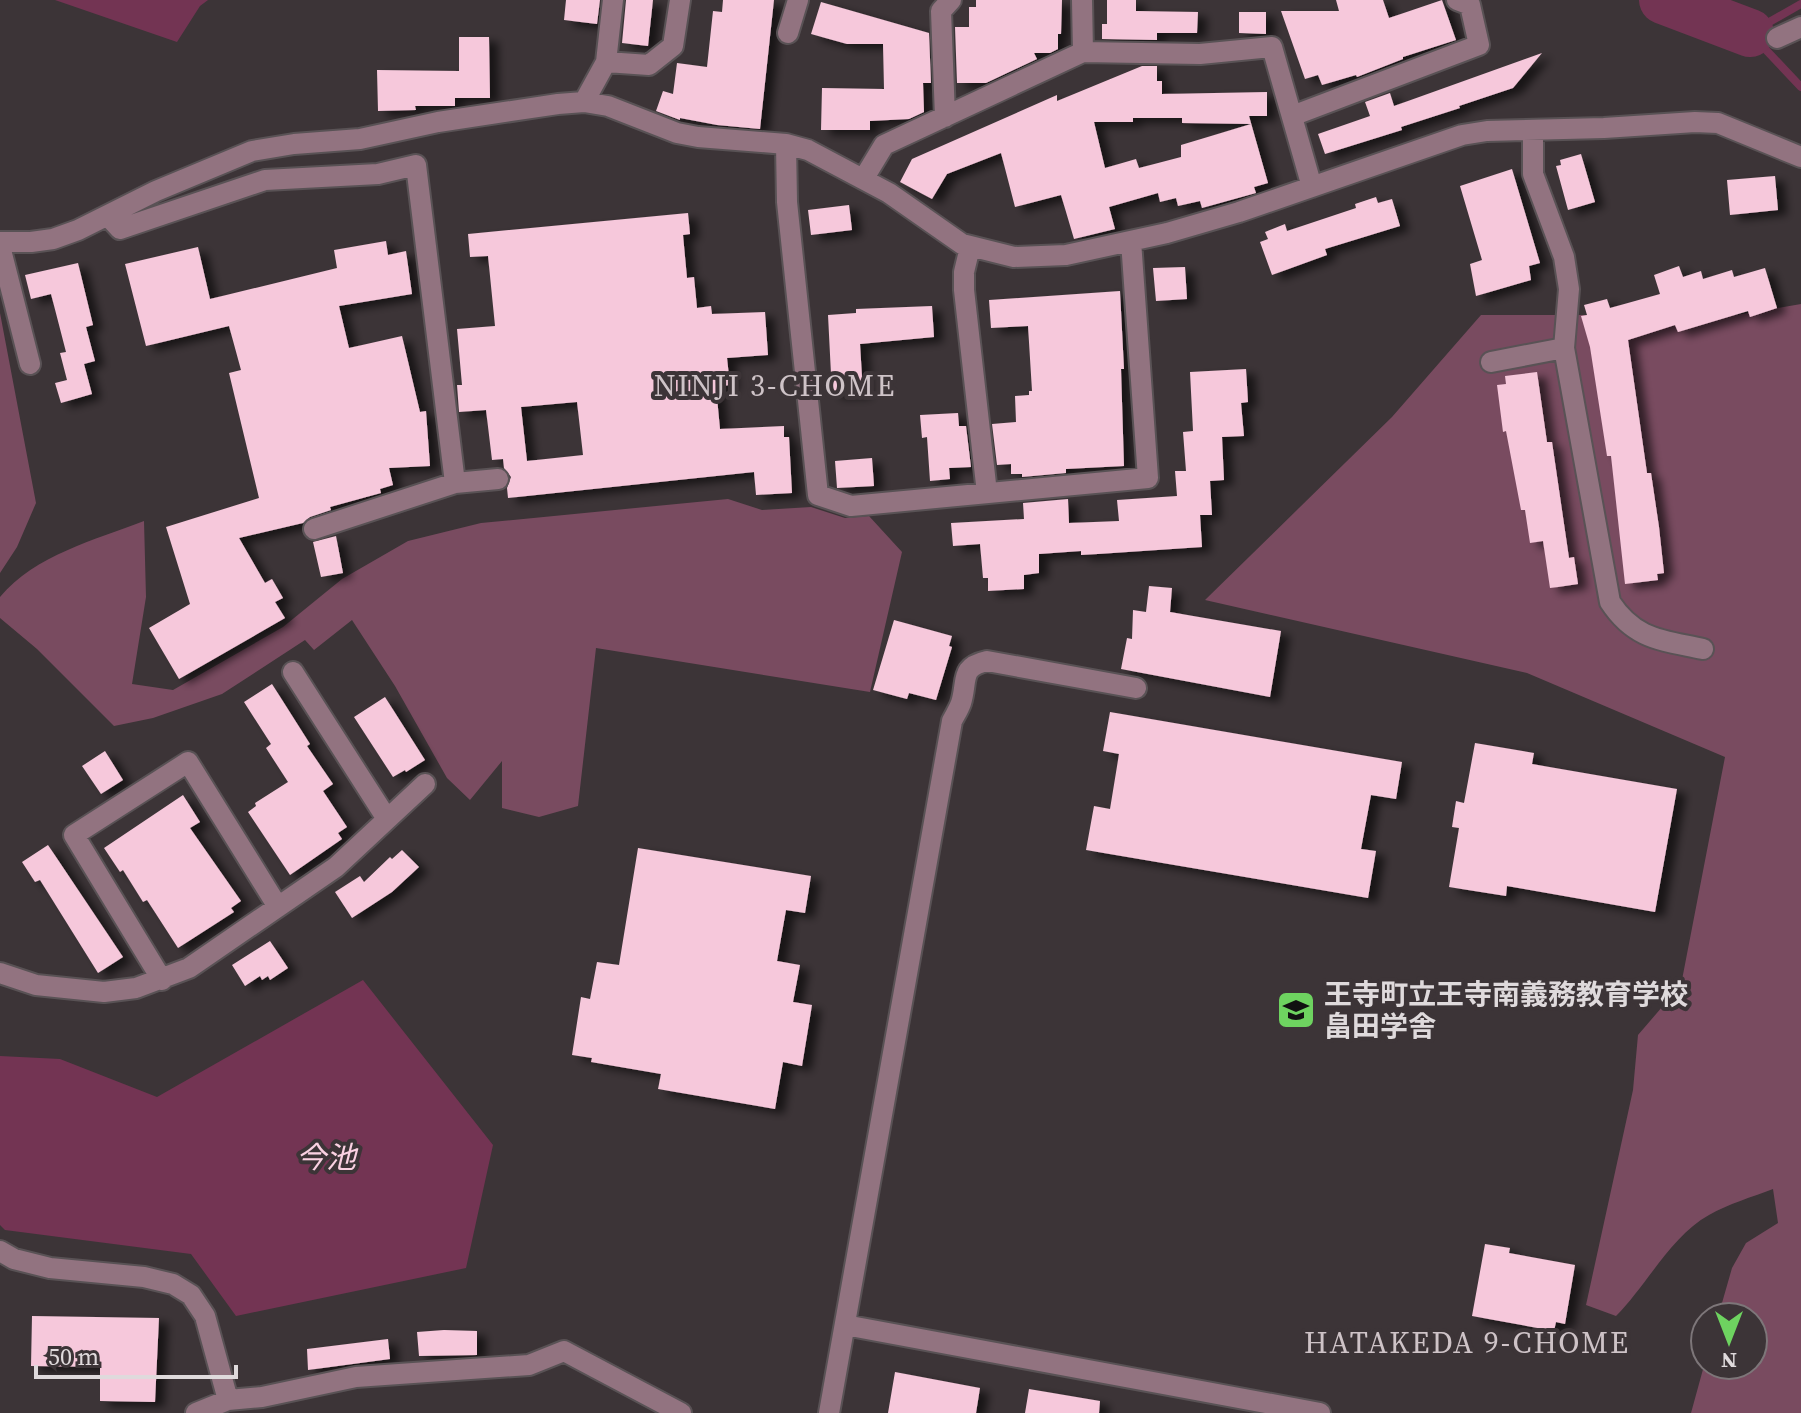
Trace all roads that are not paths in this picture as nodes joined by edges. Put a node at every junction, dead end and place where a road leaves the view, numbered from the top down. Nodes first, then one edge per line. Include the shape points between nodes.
1 (613, 0) edge
2 (680, 0) edge
3 (798, 0) edge
4 (951, 0) edge
5 (1082, 0) edge
6 (1457, 0) edge
7 (1801, 27) edge
8 (788, 33) dead end
9 (1777, 38) dead end
10 (1083, 52) junction
11 (606, 62) junction
12 (584, 102) junction
13 (1292, 116) junction
14 (945, 117) junction
15 (1533, 130) junction
16 (786, 144) junction
17 (1801, 157) edge
18 (864, 178) junction
19 (1312, 187) junction
20 (108, 216) junction
21 (1131, 241) junction
22 (0, 244) edge
23 (970, 247) junction
24 (1564, 348) junction
25 (1491, 362) dead end
26 (30, 364) dead end
27 (498, 479) dead end
28 (455, 483) junction
29 (987, 493) junction
30 (314, 529) dead end
31 (1703, 649) dead end
32 (293, 672) dead end
33 (1136, 688) dead end
34 (425, 784) dead end
35 (387, 819) junction
36 (278, 907) junction
37 (0, 973) edge
38 (162, 980) junction
39 (0, 1251) edge
40 (845, 1325) junction
41 (228, 1400) junction
42 (196, 1413) edge
43 (681, 1413) edge
44 (829, 1413) edge
45 (1320, 1413) edge

1 - 11 street
2 - 11 street via 673,46 649,65
3 - 8 street
4 - 14 street via 941,11
5 - 10 street
6 - 13 street via 1470,5 1479,45
7 - 9 street
10 - 13 street via 1200,54 1272,47
10 - 14 street
11 - 12 street
12 - 16 street via 677,133
12 - 20 street via 252,151
13 - 19 street
14 - 18 street via 884,145
15 - 17 street via 1718,123
15 - 19 street via 1462,135
15 - 24 street via 1533,174 1564,257 1569,289
16 - 18 street
16 - 29 street via 787,202 818,495 851,506
18 - 23 street
19 - 21 street
20 - 22 street via 53,239
20 - 28 street via 120,229 265,180 378,174 416,165
21 - 23 street via 1037,257
21 - 29 street via 1148,478
22 - 26 street
23 - 29 street via 964,290
24 - 25 street
24 - 31 street via 1610,602 1623,622 1652,638
27 - 28 street
28 - 30 street
32 - 35 street
33 - 40 street via 987,661 966,672 952,721
34 - 35 street
35 - 36 street via 336,867
36 - 38 street via 189,968
36 - 38 street via 188,762 74,835
37 - 38 street via 71,991 104,992
39 - 41 street via 50,1268 144,1277 191,1295 205,1316
40 - 44 street
40 - 45 street
41 - 42 street
41 - 43 street via 356,1377 529,1365 564,1351

